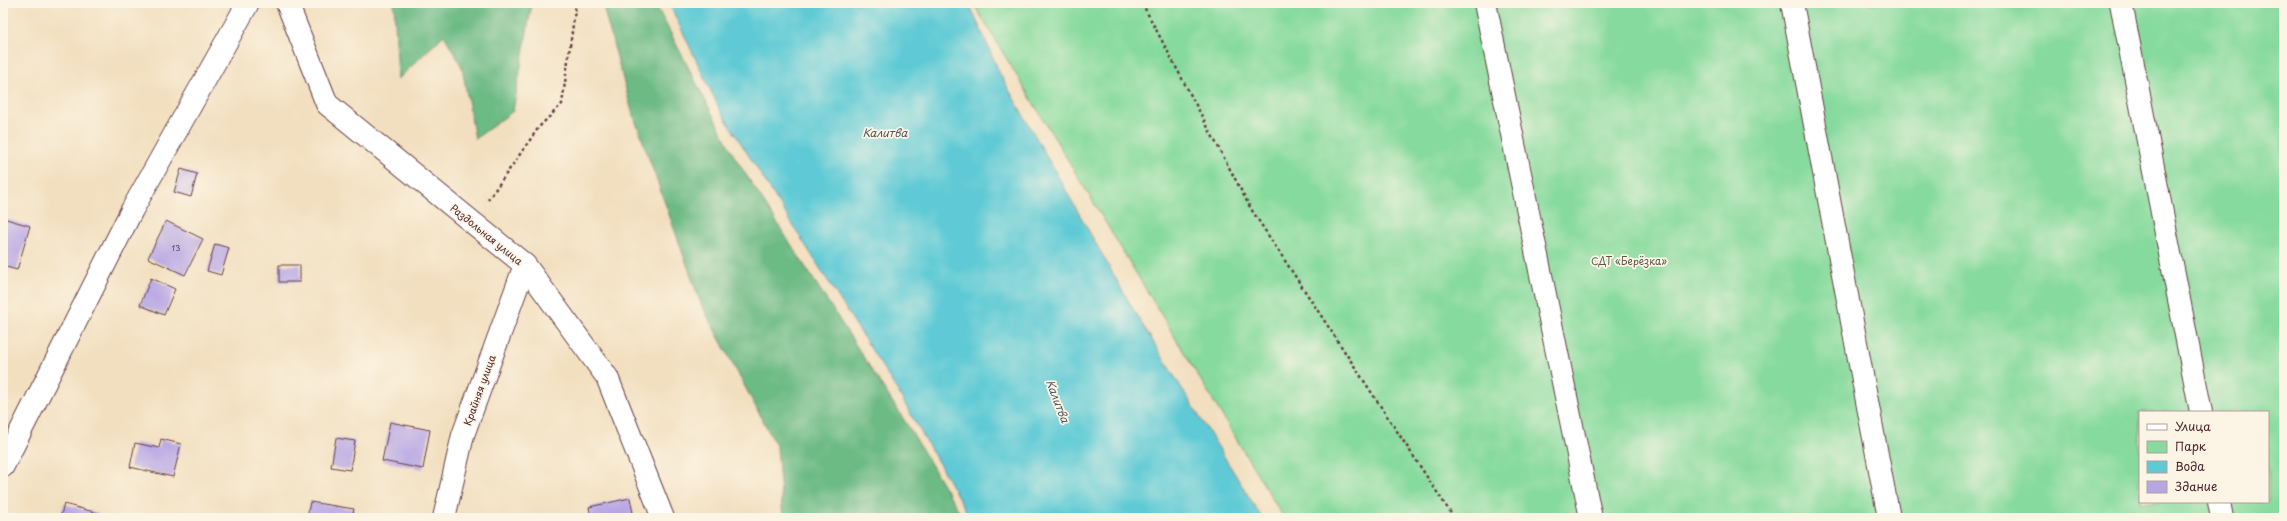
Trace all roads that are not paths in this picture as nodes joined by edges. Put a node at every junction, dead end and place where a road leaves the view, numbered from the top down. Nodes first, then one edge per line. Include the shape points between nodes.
1 (248, 3) edge
2 (287, 3) edge
3 (1485, 3) edge
4 (1792, 3) edge
5 (2121, 3) edge
6 (525, 265) junction
7 (2201, 411) edge
8 (3, 466) edge
9 (2219, 503) edge
10 (444, 518) edge
11 (663, 518) edge
12 (1591, 518) edge
13 (1889, 518) edge
14 (2222, 518) edge

1 - 8 street via 132,210
2 - 6 street, Раздольная улица via 327,104
3 - 12 street
4 - 13 street
5 - 7 street
6 - 10 street, Крайняя улица via 463,435
6 - 11 street, Раздольная улица via 607,377
9 - 14 street

